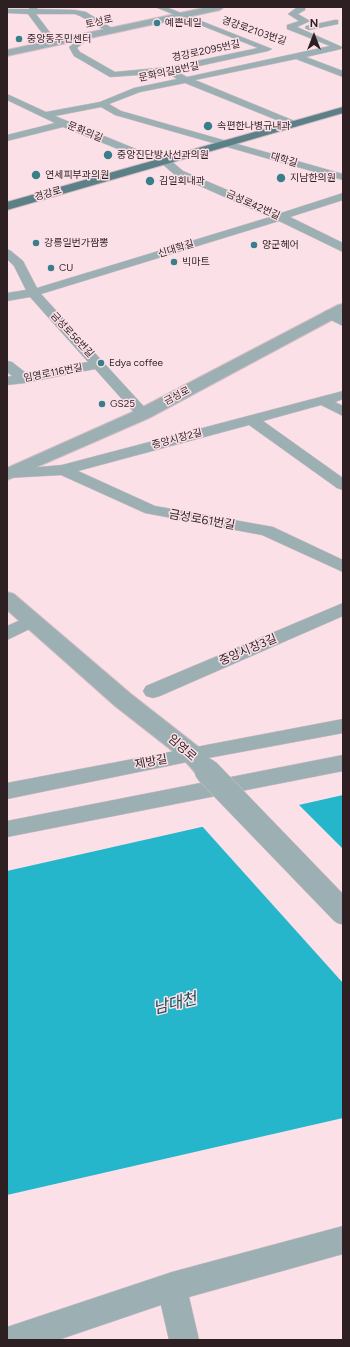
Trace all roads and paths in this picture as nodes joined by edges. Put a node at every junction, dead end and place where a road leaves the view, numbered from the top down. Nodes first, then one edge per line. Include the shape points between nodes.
1 (159, 7) edge
2 (220, 7) edge
3 (299, 7) edge
4 (33, 9) edge
5 (7, 11) edge
6 (180, 16) junction
7 (318, 17) dead end
8 (334, 22) junction
9 (343, 24) edge
10 (343, 28) edge
11 (111, 30) junction
12 (322, 33) junction
13 (89, 35) junction
14 (343, 40) edge
15 (54, 43) junction
16 (343, 48) edge
17 (266, 49) junction
18 (7, 53) edge
19 (320, 55) dead end
20 (299, 56) junction
21 (168, 70) junction
22 (343, 74) edge
23 (186, 80) junction
24 (7, 97) edge
25 (102, 104) junction
26 (343, 110) edge
27 (45, 115) junction
28 (64, 124) junction
29 (294, 124) junction
30 (7, 138) edge
31 (225, 144) junction
32 (166, 160) junction
33 (343, 177) edge
34 (343, 196) edge
35 (7, 206) edge
36 (280, 217) junction
37 (343, 248) edge
38 (7, 253) edge
39 (33, 293) junction
40 (7, 297) edge
41 (339, 315) edge
42 (7, 364) edge
43 (99, 364) junction
44 (25, 378) junction
45 (7, 381) edge
46 (343, 395) edge
47 (322, 400) junction
48 (343, 412) edge
49 (144, 414) junction
50 (251, 419) junction
51 (63, 470) junction
52 (8, 474) edge
53 (343, 485) edge
54 (343, 566) edge
55 (7, 599) edge
56 (343, 609) edge
57 (32, 621) junction
58 (7, 634) edge
59 (153, 691) dead end
60 (343, 726) edge
61 (199, 763) junction
62 (343, 763) edge
63 (7, 791) edge
64 (7, 829) edge
65 (343, 912) edge
66 (343, 1240) edge
67 (172, 1287) junction
68 (13, 1340) edge
69 (184, 1340) edge

1 - 6 street, 경강로2103번길
2 - 6 street, 토성로
3 - 20 street, 문화의길8번길 via 302,8 292,14 306,21 290,27 338,47
4 - 5 street
4 - 11 street via 83,14
4 - 15 street via 35,20
6 - 11 street, 토성로
6 - 17 street, 경강로2103번길
7 - 8 street
8 - 9 street
8 - 12 street via 309,28
10 - 12 street
11 - 13 street, 토성로
12 - 14 street
13 - 15 street, 토성로
13 - 21 street via 73,47 77,54 113,75
15 - 18 street, 토성로
16 - 19 street
17 - 20 street, 경강로2103번길
17 - 21 street, 경강로2095번길
20 - 22 street, 경강로2103번길
20 - 23 street, 문화의길8번길
21 - 23 street, 경강로2095번길
23 - 25 street, 문화의길8번길 via 137,90
23 - 29 street, 경강로2095번길
24 - 27 street, 문화의길
25 - 27 street, 문화의길8번길
25 - 31 street, 대학길 via 118,114
26 - 29 main road, 경강로
27 - 28 street, 문화의길
28 - 30 street
28 - 32 street, 문화의길 via 132,151
29 - 31 main road, 경강로
31 - 32 main road, 경강로
31 - 33 street, 대학길
32 - 35 main road, 경강로
32 - 36 street, 금성로42번길 via 179,172
34 - 36 street, 신대학길
36 - 37 street, 금성로42번길
36 - 39 street, 신대학길
38 - 39 street, 금성로56번길 via 18,264
39 - 40 street, 신대학길
39 - 43 street, 금성로56번길
41 - 49 street, 금성로
42 - 44 street
43 - 44 street, 임영로116번길
43 - 49 street, 금성로56번길
44 - 45 street, 임영로116번길
46 - 47 street, 중앙시장2길
47 - 48 street
47 - 50 street, 중앙시장2길
49 - 52 street, 금성로
50 - 51 street, 중앙시장2길
50 - 53 street
51 - 52 street, 중앙시장2길
51 - 54 street, 금성로61번길 via 151,510 266,531
55 - 57 street, 임영로
56 - 59 street, 중앙시장3길
57 - 58 street
57 - 61 street, 임영로
60 - 61 street, 제방길
61 - 63 street, 제방길
61 - 65 street, 임영로, bridge
62 - 64 street
66 - 67 street
67 - 68 street
67 - 69 street

